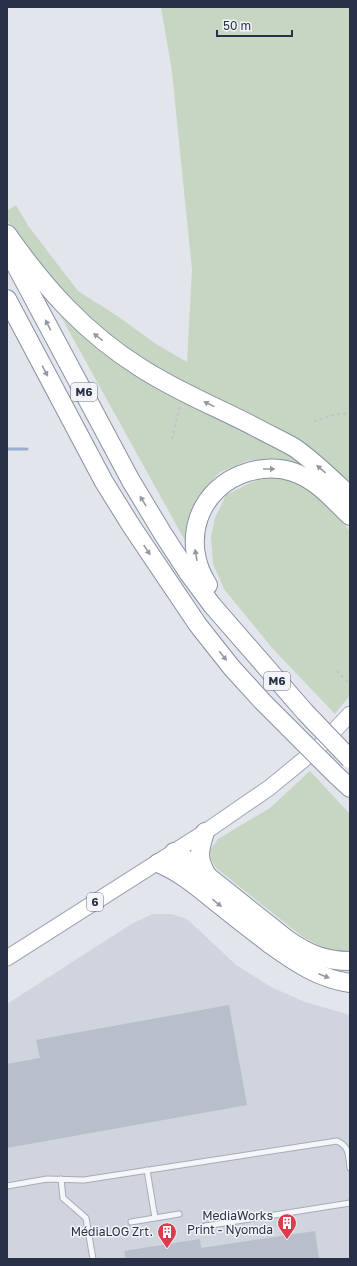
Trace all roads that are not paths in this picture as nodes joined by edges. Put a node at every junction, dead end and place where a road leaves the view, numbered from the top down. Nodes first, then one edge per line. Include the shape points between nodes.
1 (7, 234) edge
2 (7, 249) edge
3 (7, 299) edge
4 (350, 496) edge
5 (350, 516) edge
6 (249, 650) junction
7 (350, 714) edge
8 (350, 759) edge
9 (350, 788) edge
10 (205, 832) junction
11 (174, 852) junction
12 (158, 863) junction
13 (208, 876) junction
14 (187, 878) junction
15 (7, 958) edge
16 (350, 961) edge
17 (350, 983) edge
18 (349, 1150) edge
19 (350, 1168) edge
20 (147, 1170) junction
21 (60, 1179) junction
22 (7, 1186) edge
23 (350, 1203) edge
24 (179, 1214) dead end
25 (155, 1218) junction
26 (131, 1222) dead end
27 (204, 1226) dead end
28 (93, 1259) edge

4 -> 1 highway via 294,448 141,368 84,326 45,284
6 -> 2 highway, M6 via 189,574 131,481
3 -> 9 highway, M6, bridge via 104,482 198,625 263,702
6 -> 5 highway via 203,577 197,563 195,537 204,505 219,488 234,477 253,470 272,468 292,471 312,481
6 - 8 highway, M6, bridge
7 - 10 main road, 6 via 297,766
10 - 11 main road, 6
10 - 13 highway via 200,855 201,865
11 - 12 main road, 6
11 - 13 highway
11 - 14 highway via 179,867
12 - 14 highway
12 - 15 main road, 6
13 - 16 highway via 300,948 324,959
14 -> 17 highway via 293,961 325,977
18 - 19 lane
18 - 20 lane via 337,1141
20 - 21 lane via 84,1180
20 - 25 lane
21 - 22 lane
21 - 28 lane via 63,1198 86,1218
23 - 27 lane
24 - 25 lane
25 - 26 lane

